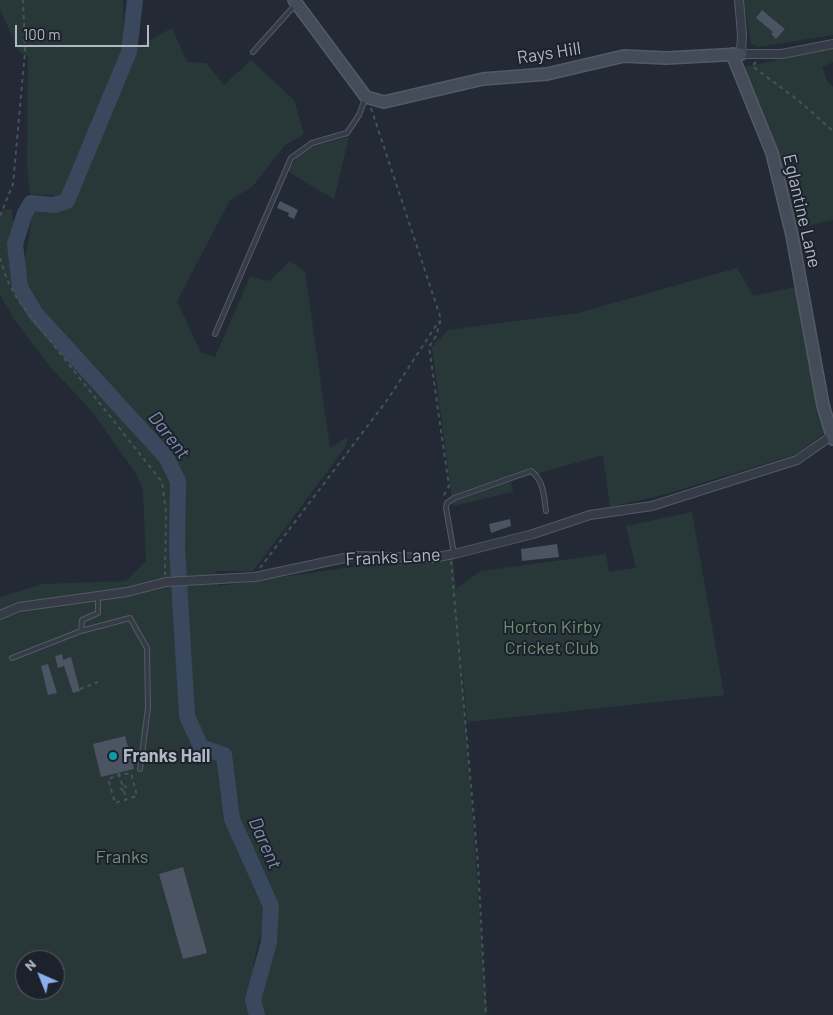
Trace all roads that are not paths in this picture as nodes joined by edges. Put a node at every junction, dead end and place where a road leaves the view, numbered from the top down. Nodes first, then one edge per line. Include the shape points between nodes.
1 (739, 0) edge
2 (296, 2) edge
3 (833, 44) edge
4 (253, 52) dead end
5 (736, 54) junction
6 (366, 97) junction
7 (215, 334) dead end
8 (828, 405) edge
9 (832, 437) edge
10 (546, 511) dead end
11 (452, 554) junction
12 (98, 595) junction
13 (0, 616) edge
14 (81, 631) junction
15 (12, 658) dead end
16 (140, 769) dead end

1 - 5 street
2 - 4 lane
2 - 6 street
3 - 5 street via 782,54
5 - 6 street, Rays Hill via 666,58 624,56 547,74 483,79 384,102
5 - 8 street, Eglantine Lane via 772,153
6 - 7 lane via 347,133 312,143 291,158
8 - 9 street, Eglantine Lane
9 - 11 street, Franks Lane via 797,460 652,506 590,515 533,534
10 - 11 lane via 541,482 531,471 454,498 446,508
11 - 12 street, Franks Lane via 432,558 354,556 255,577 166,582
12 - 13 street, Franks Lane via 19,607
12 - 14 lane via 98,613 82,620
14 - 15 lane
14 - 16 lane via 130,618 146,648 148,708

